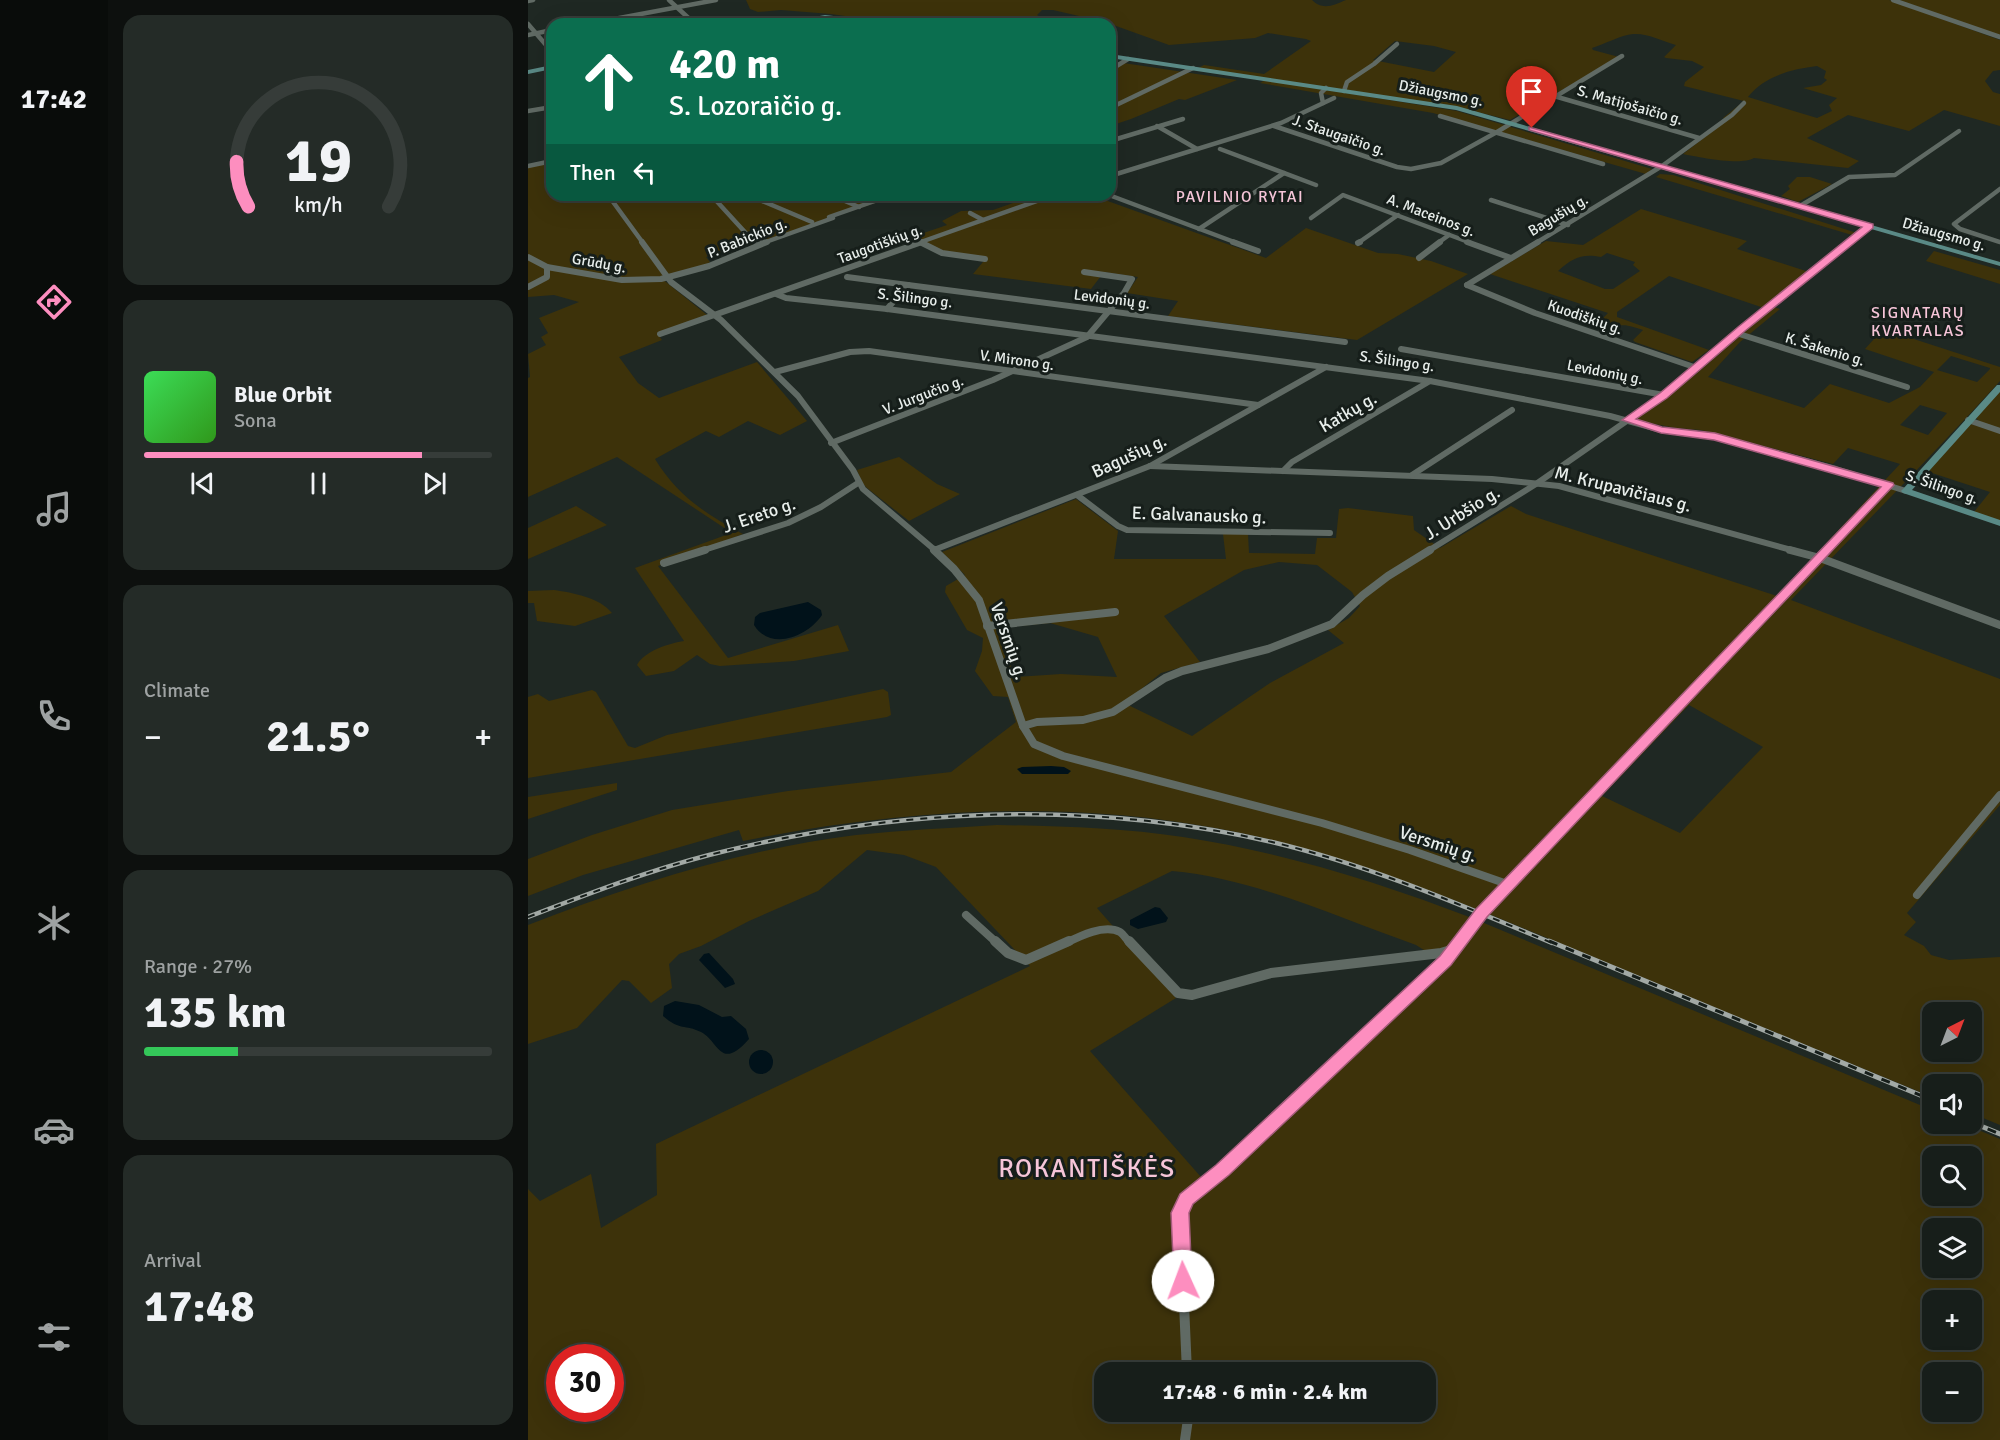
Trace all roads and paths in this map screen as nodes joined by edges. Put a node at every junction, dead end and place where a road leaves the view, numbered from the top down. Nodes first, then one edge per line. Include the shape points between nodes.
1 (533, 0) edge
2 (669, 0) edge
3 (716, 0) edge
4 (1893, 0) edge
5 (528, 1) edge
6 (677, 8) junction
7 (621, 18) edge
8 (688, 18) edge
9 (528, 24) edge
10 (546, 31) edge
11 (536, 33) junction
12 (528, 35) edge
13 (2000, 37) edge
14 (1397, 44) dead end
15 (546, 45) edge
16 (1622, 56) dead end
17 (1116, 57) edge
18 (1128, 59) junction
19 (1116, 66) edge
20 (546, 68) edge
21 (1193, 68) junction
22 (528, 72) edge
23 (1326, 88) junction
24 (1344, 91) junction
25 (1554, 96) junction
26 (1334, 98) dead end
27 (1323, 103) junction
28 (1744, 103) dead end
29 (1116, 105) edge
30 (546, 107) edge
31 (528, 111) edge
32 (1440, 116) dead end
33 (1183, 118) dead end
34 (1510, 122) junction
35 (1157, 126) junction
36 (1274, 126) junction
37 (1959, 131) dead end
38 (1497, 132) junction
39 (1699, 138) junction
40 (1116, 139) edge
41 (1197, 149) junction
42 (1220, 149) dead end
43 (546, 162) edge
44 (1603, 164) dead end
45 (528, 166) edge
46 (1662, 166) junction
47 (1284, 173) junction
48 (1116, 174) edge
49 (1316, 185) dead end
50 (2000, 189) edge
51 (1116, 198) edge
52 (1491, 200) dead end
53 (612, 201) edge
54 (716, 201) edge
55 (762, 201) edge
56 (845, 201) edge
57 (876, 201) edge
58 (1037, 201) edge
59 (1800, 206) junction
60 (859, 207) junction
61 (970, 213) dead end
62 (1398, 215) junction
63 (833, 218) dead end
64 (1311, 218) dead end
65 (983, 220) junction
66 (812, 222) junction
67 (1568, 225) junction
68 (1869, 226) junction
69 (1199, 230) junction
70 (1449, 235) junction
71 (2000, 242) edge
72 (920, 243) junction
73 (1358, 243) dead end
74 (1258, 251) dead end
75 (528, 257) edge
76 (1419, 258) dead end
77 (1511, 258) junction
78 (985, 259) dead end
79 (2000, 264) edge
80 (547, 267) junction
81 (1084, 272) dead end
82 (847, 277) dead end
83 (668, 278) junction
84 (908, 285) junction
85 (1467, 285) joint
86 (528, 287) edge
87 (776, 294) junction
88 (887, 309) junction
89 (1108, 311) junction
90 (714, 315) junction
91 (1736, 333) junction
92 (660, 334) dead end
93 (1087, 337) junction
94 (1345, 342) dead end
95 (1401, 349) dead end
96 (1326, 367) junction
97 (1697, 368) junction
98 (1012, 371) junction
99 (775, 372) junction
100 (1430, 381) junction
101 (1907, 387) dead end
102 (2000, 387) edge
103 (1664, 395) junction
104 (1258, 405) junction
105 (1512, 410) dead end
106 (1628, 420) junction
107 (1968, 420) junction
108 (2000, 430) edge
109 (831, 443) junction
110 (1150, 466) junction
111 (1283, 471) junction
112 (1411, 476) junction
113 (858, 483) junction
114 (1536, 484) junction
115 (1889, 485) junction
116 (1906, 490) junction
117 (1077, 495) junction
118 (2000, 523) edge
119 (1330, 533) dead end
120 (934, 550) junction
121 (1820, 558) junction
122 (664, 563) dead end
123 (1115, 612) dead end
124 (2000, 625) edge
125 (987, 626) junction
126 (1023, 726) junction
127 (2000, 795) edge
128 (1510, 885) junction
129 (1917, 895) dead end
130 (966, 915) dead end
131 (1455, 949) junction
132 (1187, 1362) edge
133 (1189, 1422) edge
134 (1185, 1440) edge

1 - 5 street
2 - 6 street
3 - 6 street
4 - 13 street
6 - 7 street
6 - 8 street
9 - 11 street
10 - 11 street
11 - 12 street
11 - 15 street
14 - 24 street via 1347,82
16 - 25 street, J. Staugaičio g.
17 - 18 street, Džiaugsmo g.
18 - 19 street
18 - 21 street, Džiaugsmo g.
20 - 22 street
21 - 23 street, Džiaugsmo g.
21 - 29 street
23 - 24 street, Džiaugsmo g.
23 - 27 street via 1321,93
24 - 34 street, Džiaugsmo g. via 1457,108
25 - 34 street, J. Staugaičio g.
25 - 39 street, S. Matijošaičio g.
26 - 27 street
27 - 36 street
28 - 39 street, Bagušių g.
30 - 31 street
32 - 38 street
33 - 35 street
34 - 38 street, J. Staugaičio g.
34 - 46 street, Džiaugsmo g.
35 - 40 street
35 - 41 street
36 - 38 street, J. Staugaičio g. via 1396,167 1430,167
36 - 41 street
37 - 59 street via 1895,175 1849,177
38 - 44 street
39 - 46 street, Bagušių g.
41 - 48 street
42 - 47 street
43 - 45 street
46 - 59 street, Džiaugsmo g.
46 - 67 street, Bagušių g.
47 - 49 street
47 - 69 street
50 - 71 street via 1954,224
51 - 69 street
52 - 67 street
53 - 83 street, Versmių g.
54 - 66 street via 754,242
55 - 66 street
56 - 60 street
57 - 60 street
58 - 65 street, Taugotiškių g.
59 - 68 street, Džiaugsmo g.
60 - 66 street
61 - 65 street
62 - 64 street, A. Maceinos g. via 1343,195
62 - 70 street, A. Maceinos g.
62 - 73 street
63 - 83 street, P. Babickio g.
65 - 72 street, Taugotiškių g.
67 - 77 street, Bagušių g.
68 - 79 street, Džiaugsmo g.
68 - 91 street, J. Urbšio g.
69 - 74 street
70 - 76 street
70 - 77 street, A. Maceinos g.
72 - 78 street via 942,253
72 - 87 street, Taugotiškių g.
75 - 80 street, Grūdų g.
77 - 85 street, Bagušių g.
80 - 83 street, Grūdų g. via 622,280
80 - 86 street via 547,277
81 - 89 street, V. Jurgučio g. via 1132,279
82 - 84 street, Levidonių g.
83 - 90 street, Versmių g.
84 - 88 street
84 - 89 street, Levidonių g.
85 - 97 street, Kuodiškių g. via 1535,313
87 - 88 street, S. Šilingo g.
87 - 90 street, Taugotiškių g.
88 - 93 street, S. Šilingo g.
89 - 93 street, V. Jurgučio g.
89 - 94 street, Levidonių g.
90 - 92 street, Taugotiškių g.
90 - 99 street, Versmių g.
91 - 97 street, J. Urbšio g.
91 - 101 street, K. Šakenio g.
93 - 96 street, S. Šilingo g.
93 - 98 street, V. Jurgučio g.
95 - 103 street, Levidonių g.
96 - 100 street, S. Šilingo g.
96 - 104 street, Bagušių g.
97 - 103 street, J. Urbšio g.
98 - 99 street, V. Mirono g. via 861,351
98 - 104 street, V. Mirono g.
98 - 109 street, V. Jurgučio g.
99 - 109 street, Versmių g. via 803,402
100 - 106 street, S. Šilingo g.
100 - 111 street, Katkų g.
102 - 107 street
103 - 106 street, J. Urbšio g.
104 - 110 street, Bagušių g.
105 - 112 street
106 - 114 street, J. Urbšio g.
106 - 115 street, S. Šilingo g. via 1661,430 1715,436
107 - 108 street
107 - 116 street
109 - 113 street, Versmių g. via 853,470
110 - 111 street, M. Krupavičiaus g.
110 - 117 street, Bagušių g.
111 - 112 street, M. Krupavičiaus g.
112 - 114 street, M. Krupavičiaus g.
113 - 120 street, Versmių g.
113 - 122 street, J. Ereto g. via 788,523
114 - 121 street, M. Krupavičiaus g. via 1559,486
114 - 126 street, J. Urbšio g. via 1388,576 1332,624 1268,649 1182,670 1113,712 1083,720
115 - 116 street, S. Šilingo g.
115 - 121 street
116 - 118 street, S. Šilingo g.
117 - 119 street, E. Galvanausko g. via 1127,530
117 - 120 street, Bagušių g.
120 - 125 street, Versmių g. via 979,600
121 - 124 street, M. Krupavičiaus g.
121 - 128 street
123 - 125 street
125 - 126 street, Versmių g.
126 - 128 street, Versmių g. via 1029,739 1044,750 1322,823
127 - 129 street
128 - 131 street
130 - 131 street via 1008,953 1026,960 1095,931 1112,929 1120,932 1178,993 1192,994 1213,992 1271,973
131 - 132 street via 1231,1162 1186,1199 1180,1213
133 - 134 street

